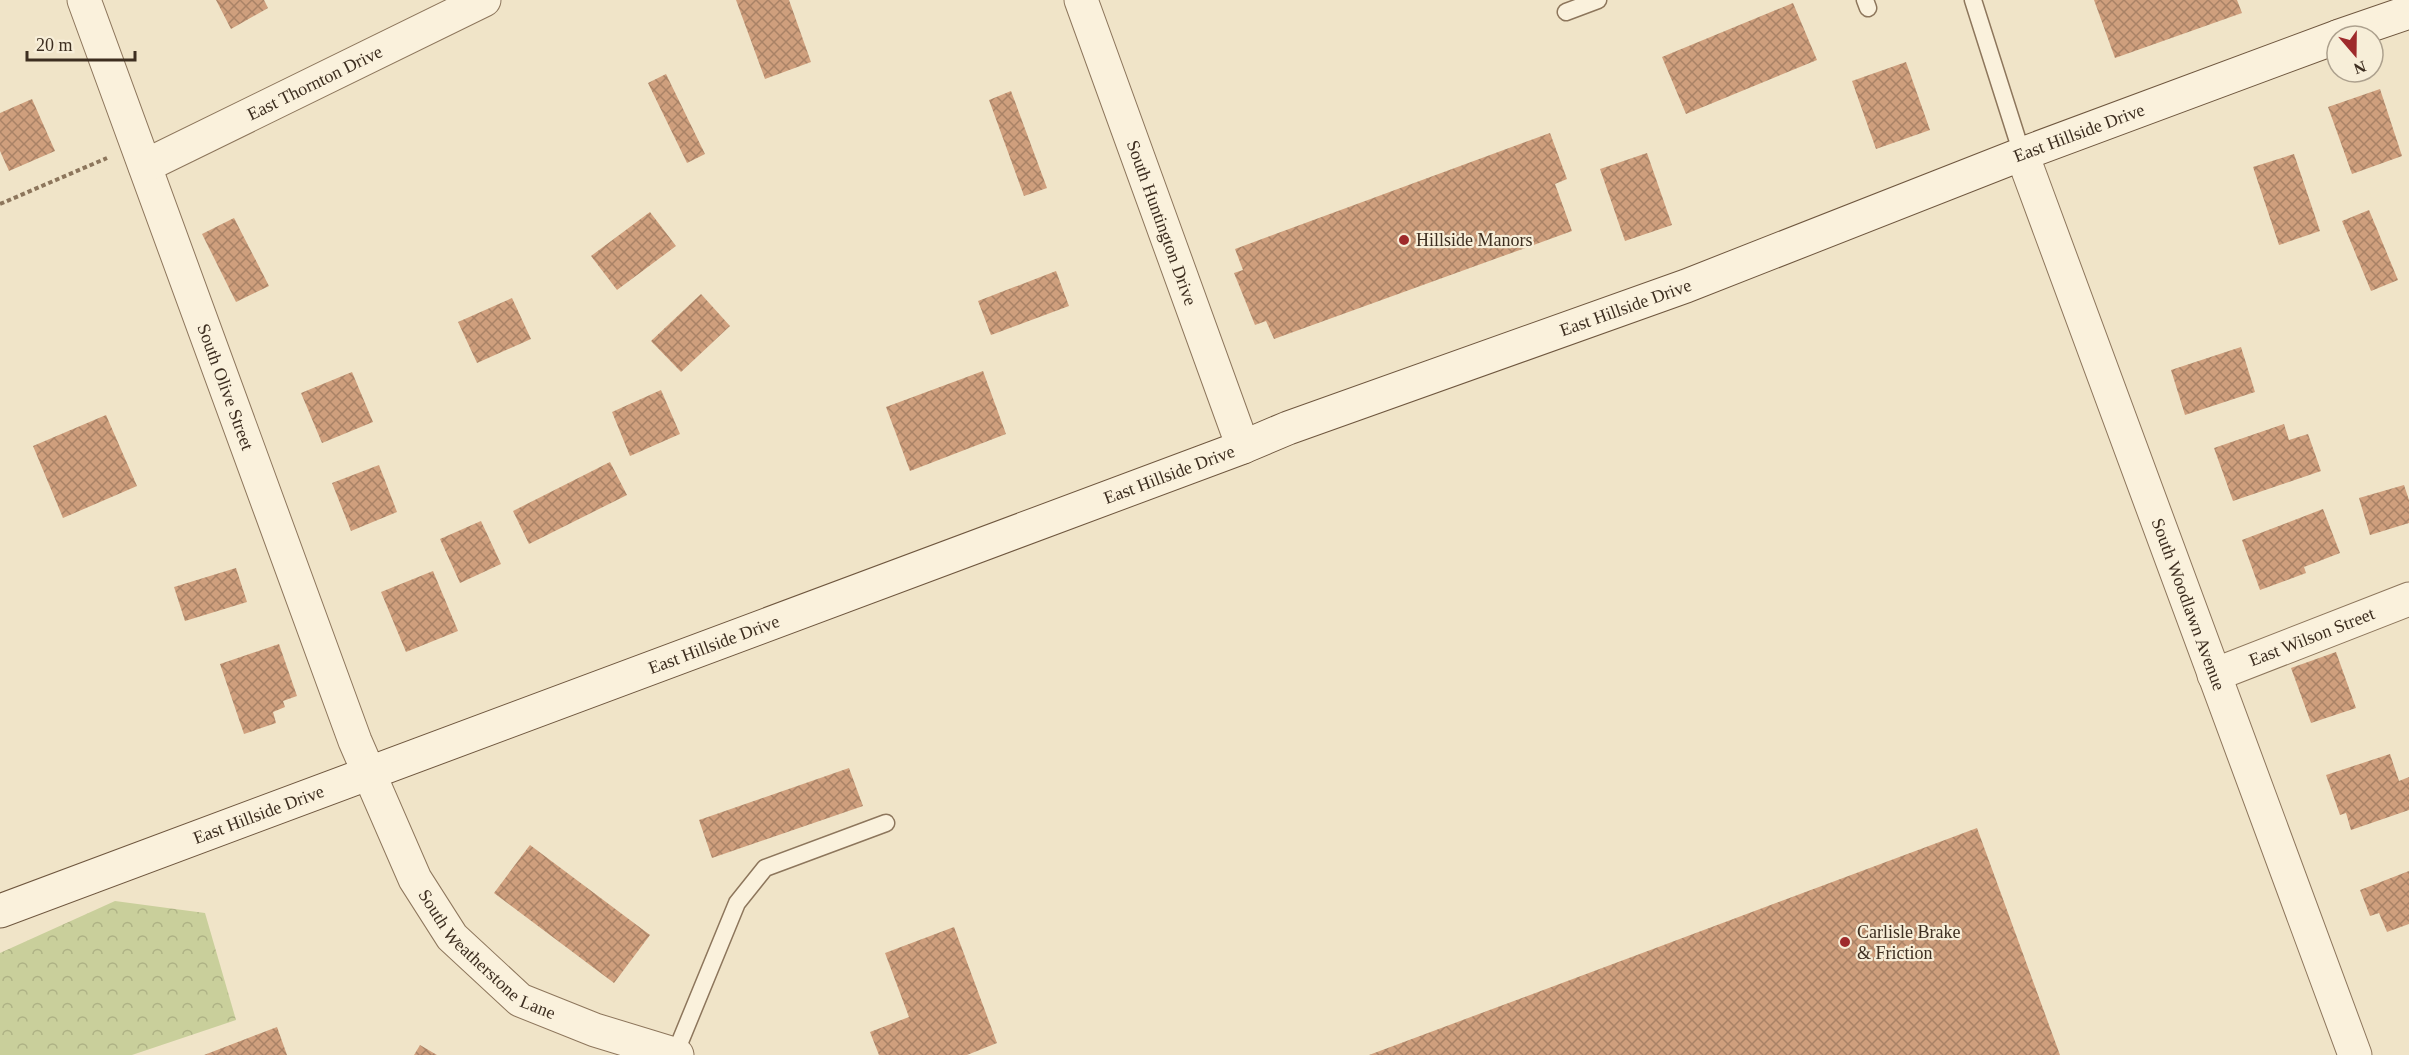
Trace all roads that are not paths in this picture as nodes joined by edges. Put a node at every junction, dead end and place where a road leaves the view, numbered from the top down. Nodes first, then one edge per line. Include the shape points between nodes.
1 (84, 0) edge
2 (484, 0) edge
3 (1081, 0) edge
4 (1598, 0) edge
5 (1973, 0) edge
6 (1566, 12) dead end
7 (2409, 12) edge
8 (2374, 24) edge
9 (2325, 41) edge
10 (2022, 154) junction
11 (141, 156) junction
12 (1243, 447) junction
13 (2409, 599) edge
14 (2214, 675) junction
15 (368, 774) junction
16 (886, 823) dead end
17 (0, 911) edge
18 (676, 1055) edge
19 (2355, 1055) edge

1 - 11 street, South Olive Street
2 - 11 street, East Thornton Drive
3 - 12 street, South Huntington Drive
4 - 6 lane
5 - 10 lane
7 - 8 street, East Hillside Drive
9 - 10 street, East Hillside Drive
10 - 12 street, East Hillside Drive via 1686,286
10 - 14 street, South Woodlawn Avenue
11 - 15 street, South Olive Street
12 - 15 street, East Hillside Drive
13 - 14 street, East Wilson Street
14 - 19 street, South Woodlawn Avenue
15 - 17 street, East Hillside Drive
15 - 18 street, South Weatherstone Lane via 415,879 452,937 520,1000 595,1030
16 - 18 lane via 765,868 737,903

